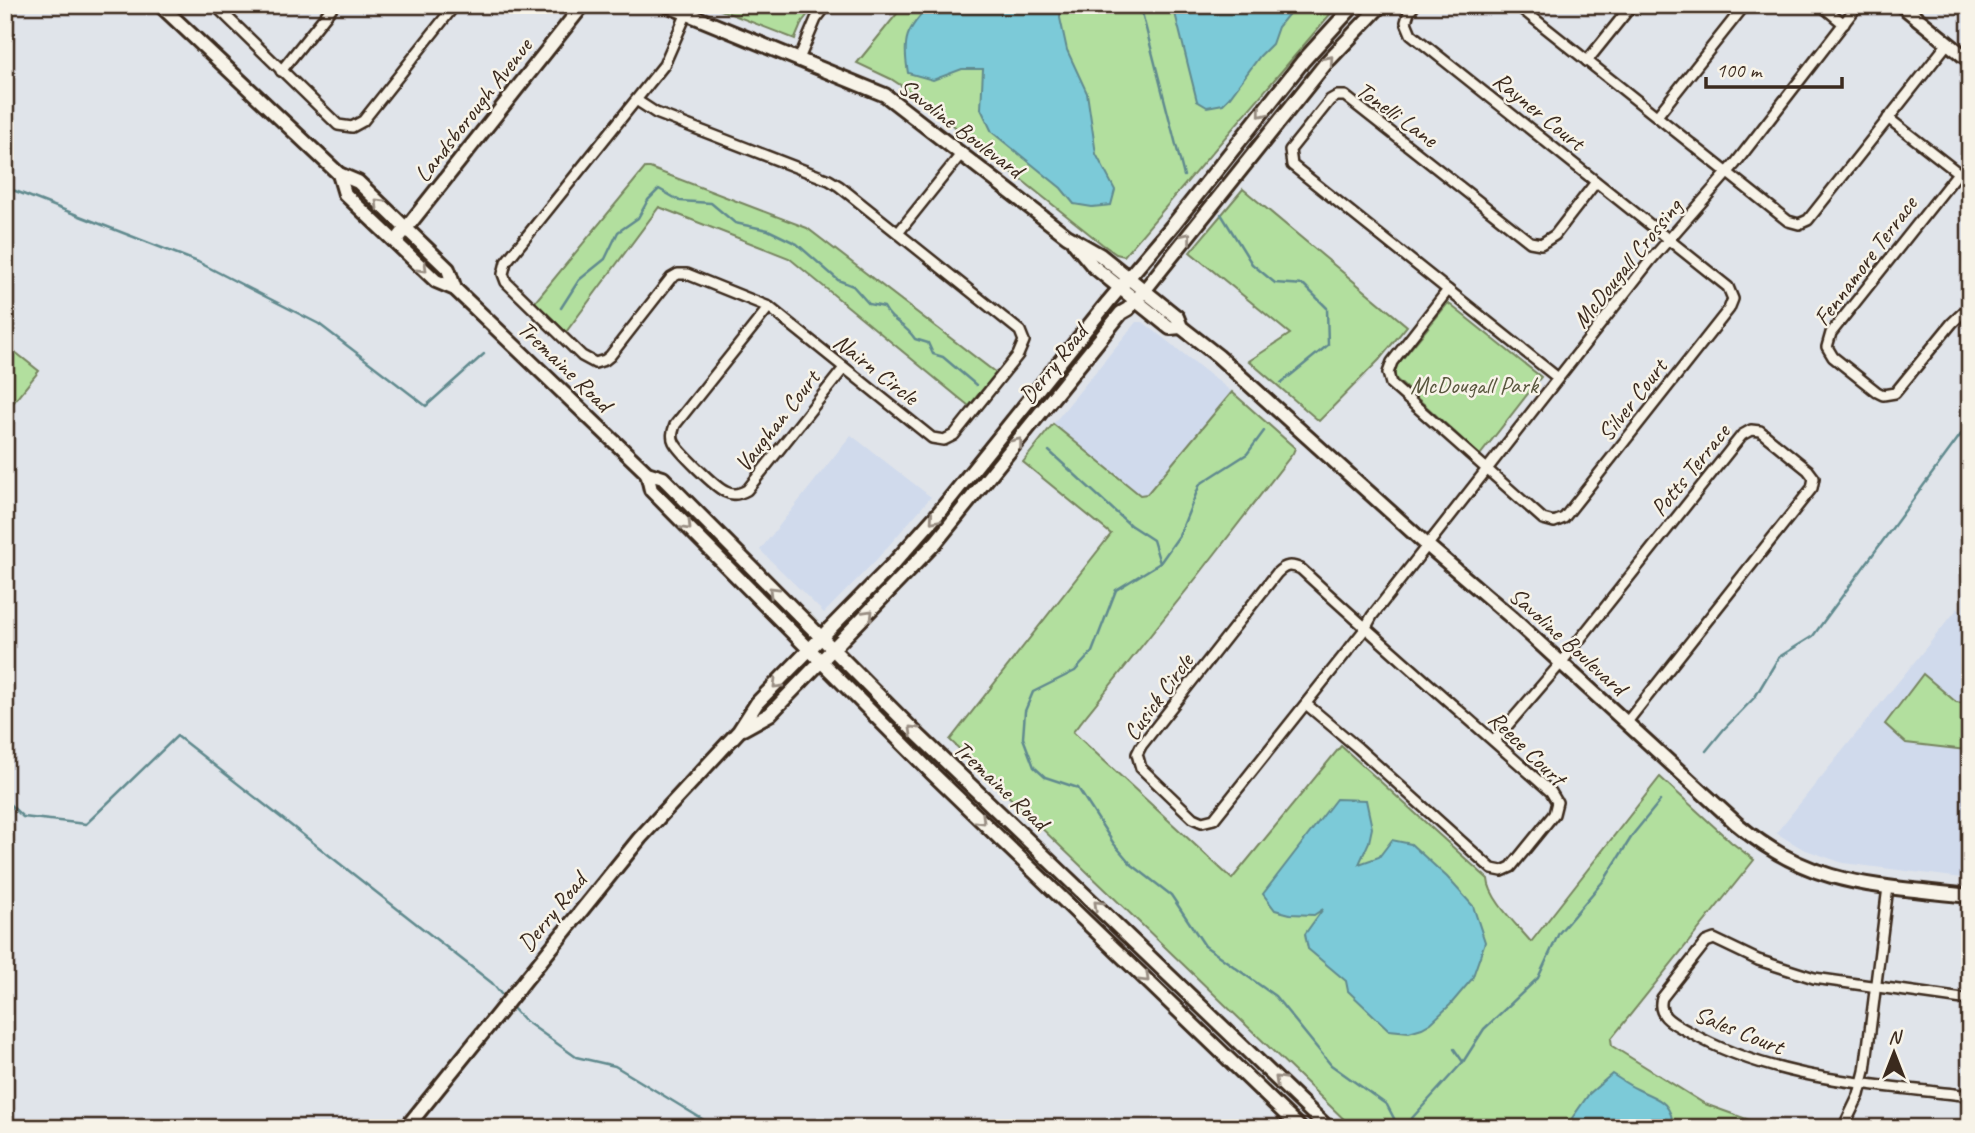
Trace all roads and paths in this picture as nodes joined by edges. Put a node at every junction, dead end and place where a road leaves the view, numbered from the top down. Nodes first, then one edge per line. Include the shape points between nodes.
1 (160, 5) edge
2 (219, 5) edge
3 (334, 5) edge
4 (455, 5) edge
5 (583, 5) edge
6 (666, 5) edge
7 (827, 5) edge
8 (1354, 5) edge
9 (1381, 5) edge
10 (1415, 5) edge
11 (1517, 5) edge
12 (1632, 5) edge
13 (1745, 5) edge
14 (1821, 5) edge
15 (1858, 5) edge
16 (1901, 5) edge
17 (686, 15) junction
18 (1844, 24) junction
19 (1948, 43) junction
20 (799, 59) junction
21 (1587, 61) junction
22 (1970, 61) edge
23 (281, 71) junction
24 (636, 100) junction
25 (1657, 116) junction
26 (1888, 118) junction
27 (962, 153) junction
28 (1727, 173) junction
29 (1958, 173) junction
30 (339, 174) junction
31 (1596, 182) junction
32 (1970, 182) edge
33 (405, 229) junction
34 (898, 233) junction
35 (1668, 239) junction
36 (396, 241) junction
37 (1125, 283) junction
38 (455, 289) junction
39 (1448, 290) junction
40 (1140, 295) junction
41 (1970, 306) edge
42 (769, 307) junction
43 (844, 368) junction
44 (1558, 378) junction
45 (1486, 470) junction
46 (647, 473) junction
47 (1427, 545) junction
48 (1365, 629) junction
49 (821, 639) junction
50 (809, 651) junction
51 (833, 651) junction
52 (821, 663) junction
53 (1562, 663) junction
54 (1306, 704) junction
55 (1627, 722) junction
56 (739, 731) junction
57 (1494, 741) junction
58 (1888, 887) junction
59 (1970, 896) edge
60 (1875, 988) junction
61 (1970, 1000) edge
62 (1862, 1083) junction
63 (1970, 1096) edge
64 (406, 1128) edge
65 (1300, 1128) edge
66 (1328, 1128) edge
67 (1843, 1128) edge

1 - 30 main road, Tremaine Road
2 - 23 street
3 - 23 street
4 - 23 street via 356,126 338,125
5 - 33 main road, Landsborough Avenue
6 - 17 main road, Savoline Boulevard
7 - 20 street
8 -> 37 main road, Derry Road via 1303,61
40 -> 9 main road, Derry Road via 1326,63
10 - 31 street, Rayner Court via 1406,22 1411,34
11 - 21 street
12 - 21 street
13 - 25 street
14 - 18 street
15 - 18 street, McDougall Crossing
16 - 19 main road
17 - 20 main road, Savoline Boulevard
17 - 24 street, Nairn Circle via 669,57
18 - 28 street, McDougall Crossing
19 - 22 main road
19 - 26 street
20 - 27 main road, Savoline Boulevard via 885,94
21 - 25 street
24 - 34 street, Nairn Circle via 656,113 829,180
24 - 42 street, Nairn Circle via 506,262 506,282 582,356 595,363 610,356 678,275 687,274
25 - 28 street
26 - 28 street via 1803,223 1788,221
26 - 29 street
27 - 34 street
27 - 37 main road, Savoline Boulevard via 1067,236 1100,255
28 - 35 street, McDougall Crossing
29 - 32 street
29 - 41 street, Fennamore Terrace via 1831,333 1827,347 1877,392 1895,393
33 -> 30 main road, Tremaine Road via 358,182
30 - 36 main road, Tremaine Road via 345,194
31 - 35 street, Rayner Court
31 - 39 street, Tonelli Lane via 1550,240 1536,244 1348,97 1333,98 1291,147 1292,165
33 - 36 main road, Landsborough Avenue
33 - 38 main road, Tremaine Road via 448,269
34 - 43 street, Nairn Circle via 1020,331 1023,348 954,435 944,440 932,438
35 - 44 street, McDougall Crossing
35 - 45 street, Silver Court via 1728,287 1731,305 1573,507 1559,521 1549,522
36 -> 38 main road, Tremaine Road via 436,281
37 - 40 main road, Savoline Boulevard
37 -> 49 main road, Derry Road via 936,516
38 - 46 main road, Tremaine Road
39 - 44 street, Tonelli Lane
39 - 45 street via 1392,362 1389,377 1391,384
40 - 47 main road, Savoline Boulevard via 1170,328 1181,327 1219,356
51 -> 40 main road, Derry Road via 936,542
42 - 43 street, Nairn Circle
42 - 43 street, Vaughan Court via 673,431 677,446 721,490 734,494 747,490
44 - 45 street, McDougall Crossing
45 - 47 street, McDougall Crossing
49 -> 46 main road, Tremaine Road via 663,478
46 -> 50 main road, Tremaine Road via 651,490
47 - 48 street, Cusick Circle
47 - 53 main road, Savoline Boulevard
48 - 54 street, Cusick Circle
48 - 54 street, Cusick Circle via 1301,569 1282,568 1140,746 1138,764 1193,818 1210,822
48 - 57 street, Reece Court
49 - 50 main road, Derry Road
49 - 51 main road, Tremaine Road
50 - 52 main road, Tremaine Road
50 -> 56 main road, Derry Road via 757,704
51 - 52 main road, Derry Road
66 -> 51 main road, Tremaine Road
52 - 56 main road, Derry Road via 771,714
52 -> 65 main road, Tremaine Road
53 - 55 main road, Savoline Boulevard
53 - 55 street, Potts Terrace via 1746,432 1760,431 1808,470 1814,481 1811,491
53 - 57 street, Potts Terrace
54 - 57 street, Reece Court via 1492,869 1502,871 1511,867 1557,806 1550,792
55 - 58 main road, Savoline Boulevard via 1770,850 1819,874
56 - 64 main road, Derry Road via 640,838
58 - 59 main road, Savoline Boulevard
58 - 60 street
60 - 61 street
60 - 62 street
60 - 62 street, Sales Court via 1782,969 1714,939 1706,942 1660,1006 1670,1021 1749,1059 1812,1076
62 - 63 street
62 - 67 street

